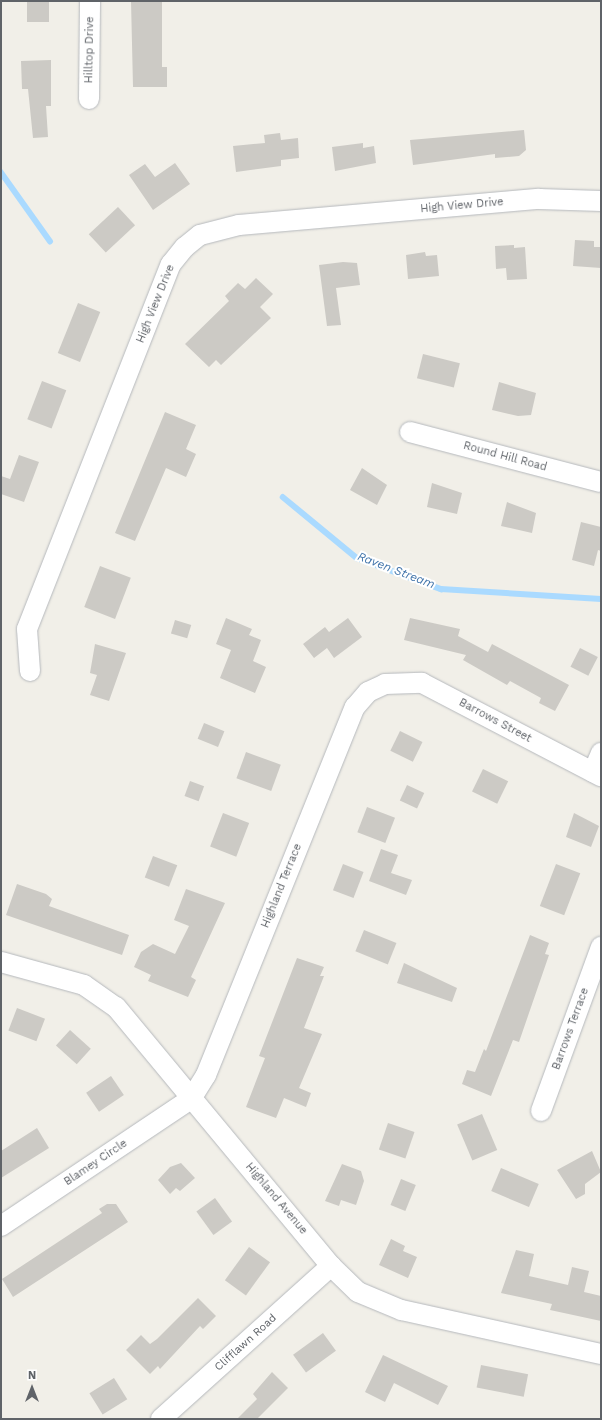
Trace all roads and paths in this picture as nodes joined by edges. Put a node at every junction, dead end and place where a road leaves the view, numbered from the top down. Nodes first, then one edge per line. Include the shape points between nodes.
1 (90, 1) edge
2 (89, 99) dead end
3 (601, 201) edge
4 (410, 432) dead end
5 (601, 482) edge
6 (30, 671) dead end
7 (385, 684) joint
8 (601, 753) edge
9 (597, 774) edge
10 (601, 947) edge
11 (1, 962) edge
12 (191, 1099) junction
13 (541, 1111) dead end
14 (1, 1226) edge
15 (331, 1266) junction
16 (601, 1354) edge
17 (161, 1419) edge

1 - 2 street, Hilltop Drive
3 - 6 street, High View Drive via 539,199 239,226 200,235 185,246 171,264 27,629
4 - 5 street, Round Hill Road
7 - 9 street, Barrows Street via 422,683
7 - 12 street, Highland Terrace via 368,692 355,707 206,1075
8 - 9 street
10 - 13 street, Barrows Terrace
11 - 12 street, Highland Avenue via 84,985 103,996
12 - 14 street, Blamey Circle
12 - 15 street, Highland Avenue
15 - 16 street, Highland Avenue via 358,1292 376,1302
15 - 17 street, Clifflawn Road

